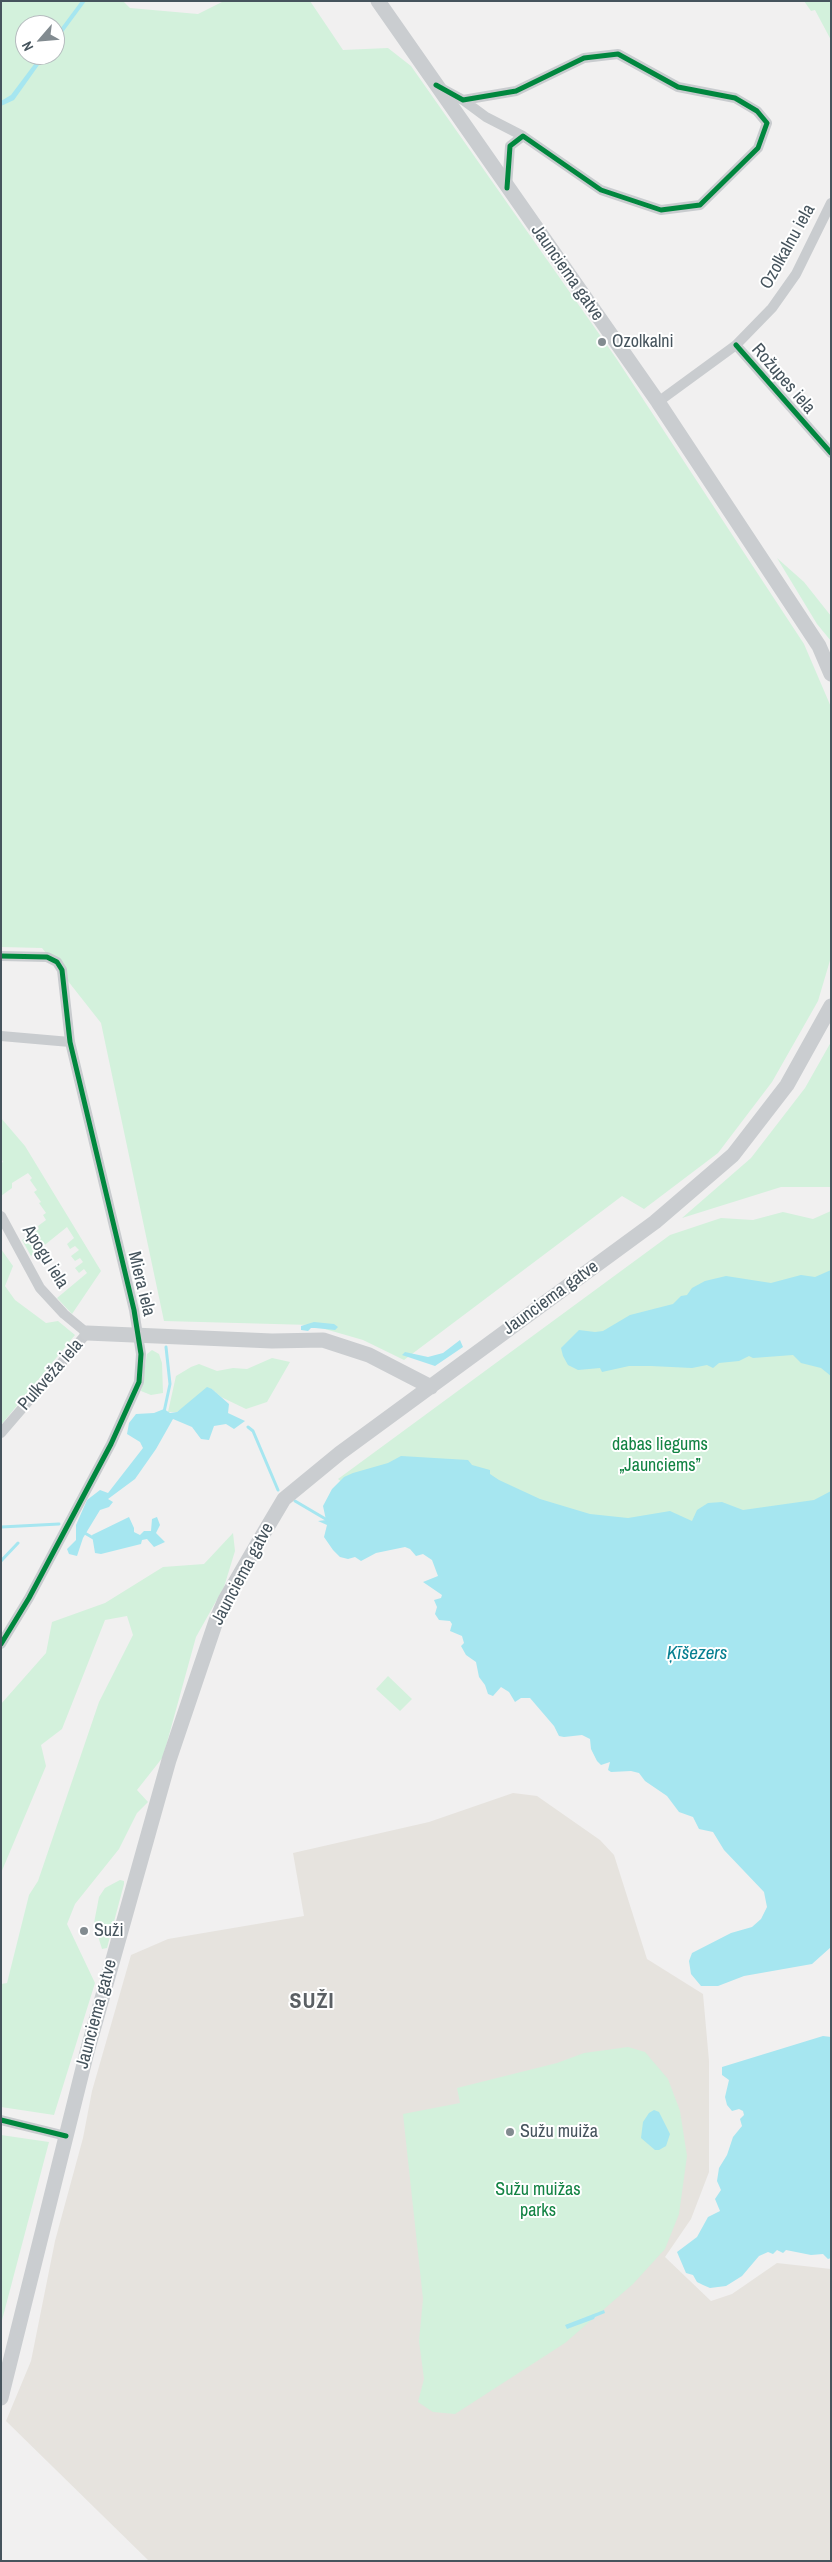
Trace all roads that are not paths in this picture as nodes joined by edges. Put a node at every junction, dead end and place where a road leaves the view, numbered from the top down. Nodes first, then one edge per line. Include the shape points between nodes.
1 (378, 1) edge
2 (436, 85) junction
3 (463, 100) junction
4 (523, 136) junction
5 (507, 188) junction
6 (831, 203) edge
7 (736, 345) junction
8 (658, 402) junction
9 (829, 448) edge
10 (831, 674) edge
11 (1, 956) edge
12 (831, 1006) edge
13 (1, 1036) edge
14 (70, 1042) junction
15 (1, 1216) edge
16 (87, 1333) junction
17 (139, 1336) junction
18 (431, 1387) junction
19 (1, 1433) edge
20 (1, 1644) edge
21 (1, 2120) edge
22 (66, 2136) junction
23 (1, 2398) edge

1 - 2 main road, Jaunciema gatve
2 - 3 street
2 - 5 main road, Jaunciema gatve
3 - 4 street
3 - 4 street via 516,91 584,58 618,54 678,87 735,98 757,111 767,123 758,148 700,205 661,210 601,190
4 - 5 street via 510,146
5 - 8 main road, Jaunciema gatve
6 - 7 street, Ozolkalnu iela via 796,274 772,308
7 - 8 street, Ozolkalnu iela
7 - 9 street, Rožupes iela
8 - 10 main road, Jaunciema gatve via 819,646
11 - 14 street, Miera iela via 47,957 57,962 62,970
12 - 18 main road, Jaunciema gatve via 787,1085 733,1155 655,1222
13 - 14 street
14 - 17 street, Miera iela
15 - 16 street, Apogu iela via 40,1288
16 - 17 main road, Pulkveža iela
16 - 19 street, Pulkveža iela
17 - 18 main road, Pulkveža iela via 323,1340 369,1355
17 - 20 street, Miera iela via 139,1382 111,1444
18 - 22 main road, Jaunciema gatve via 284,1499 225,1600 168,1760
21 - 22 street
22 - 23 main road, Jaunciema gatve

